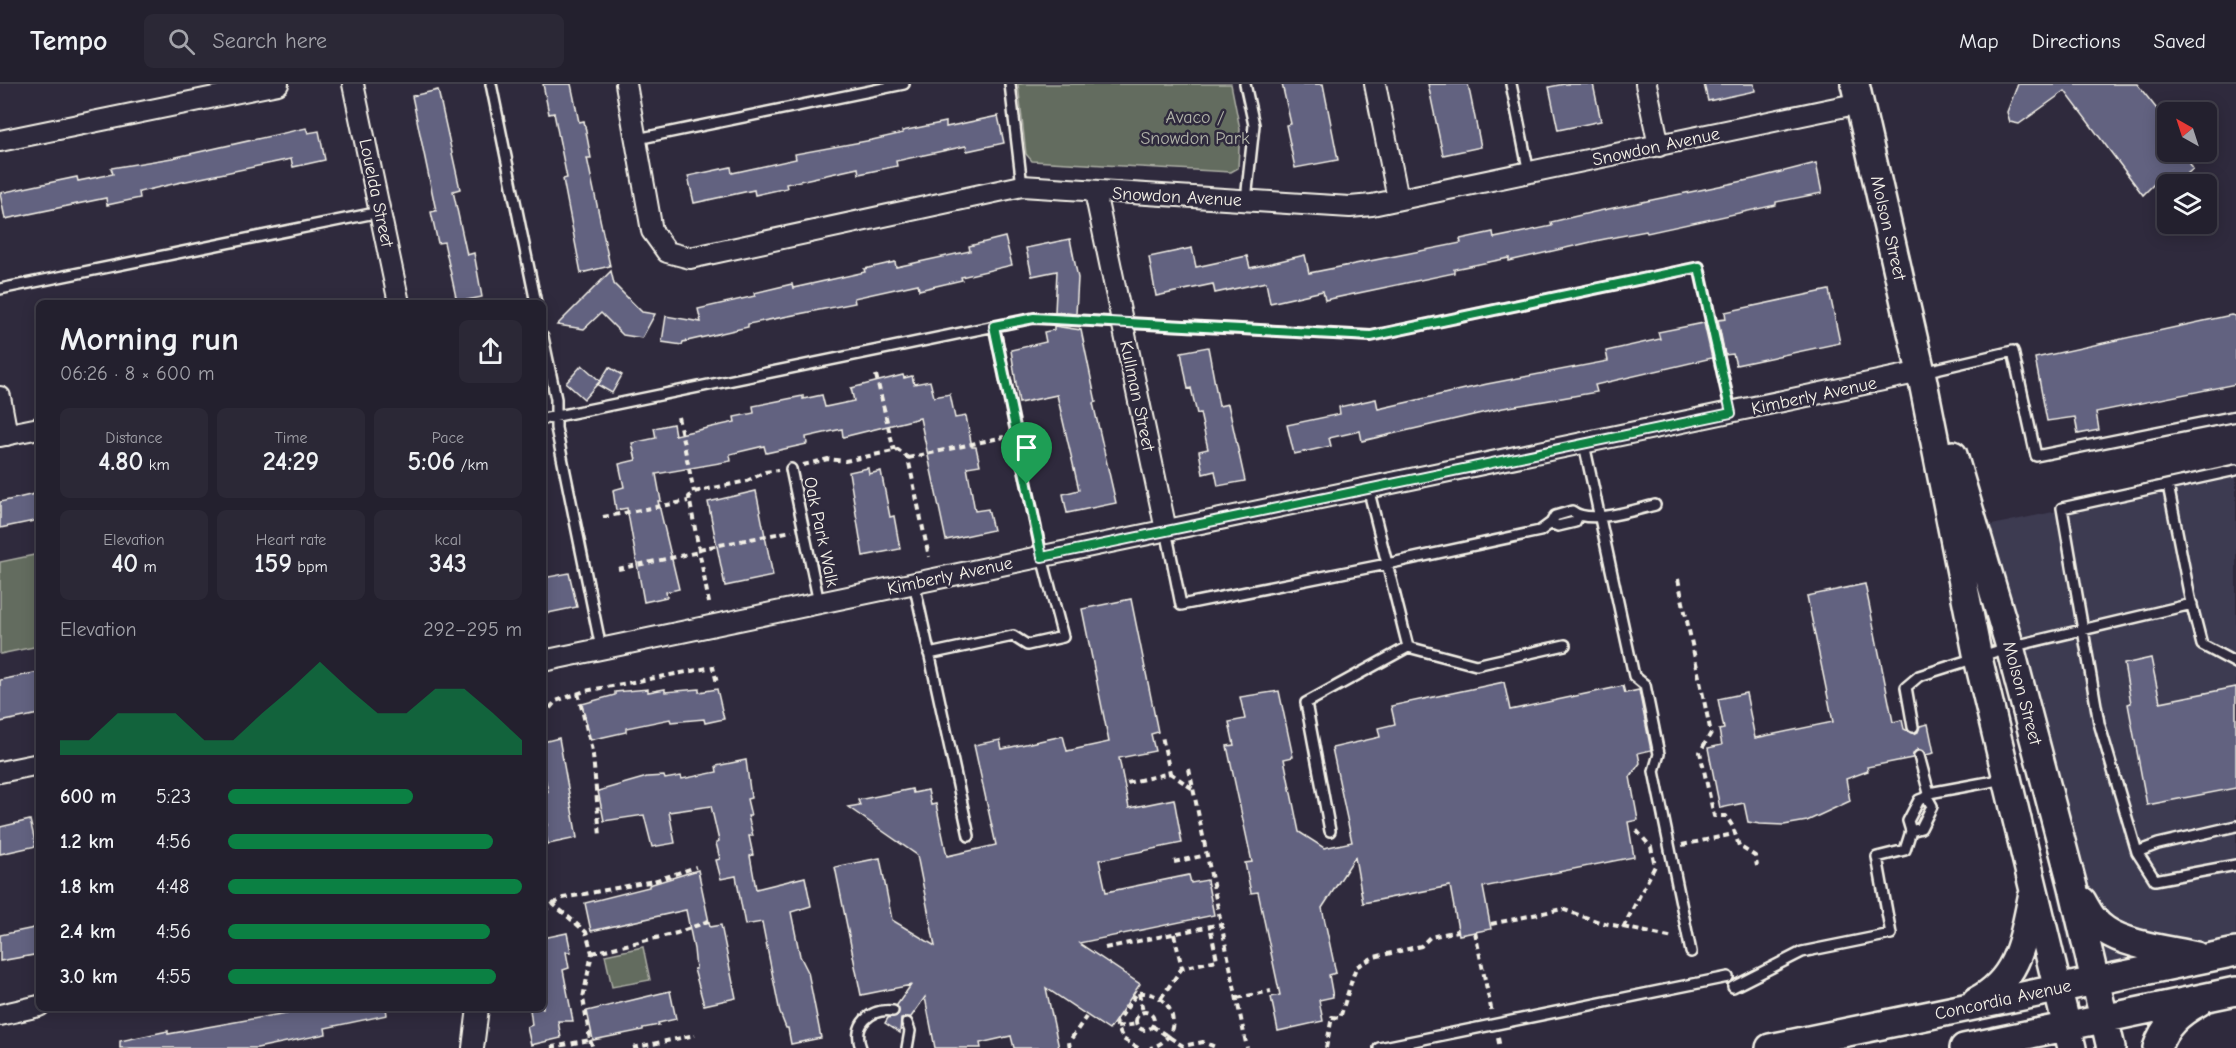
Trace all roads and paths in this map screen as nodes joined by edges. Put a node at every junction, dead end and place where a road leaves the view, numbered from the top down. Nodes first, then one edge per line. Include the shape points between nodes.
1 (278, 84) edge
2 (353, 84) edge
3 (491, 84) edge
4 (626, 84) edge
5 (904, 84) edge
6 (1010, 84) edge
7 (1245, 84) edge
8 (1375, 84) edge
9 (1511, 84) edge
10 (1646, 84) edge
11 (1857, 94) edge
12 (637, 140) junction
13 (0, 141) edge
14 (1659, 146) junction
15 (1529, 173) junction
16 (1022, 186) junction
17 (1095, 192) junction
18 (1398, 199) junction
19 (1246, 201) junction
20 (380, 212) junction
21 (0, 289) edge
22 (398, 300) edge
23 (535, 300) edge
24 (1122, 322) junction
25 (994, 326) junction
26 (546, 351) edge
27 (1921, 372) junction
28 (876, 375) dead end
29 (0, 397) edge
30 (1731, 413) junction
31 (555, 416) junction
32 (2236, 416) edge
33 (678, 417) dead end
34 (546, 418) edge
35 (36, 429) edge
36 (1017, 434) junction
37 (4, 435) edge
38 (1584, 444) junction
39 (894, 451) dead end
40 (908, 458) dead end
41 (791, 468) dead end
42 (2236, 470) edge
43 (2168, 485) junction
44 (1368, 488) junction
45 (694, 492) dead end
46 (688, 501) dead end
47 (1655, 505) dead end
48 (603, 517) dead end
49 (1601, 517) junction
50 (803, 529) junction
51 (1166, 530) junction
52 (1042, 557) junction
53 (1387, 564) junction
54 (618, 569) dead end
55 (1678, 579) dead end
56 (914, 583) junction
57 (819, 603) junction
58 (2192, 604) junction
59 (2082, 629) junction
60 (1565, 645) dead end
61 (1408, 647) junction
62 (2010, 647) junction
63 (601, 648) junction
64 (929, 654) junction
65 (1978, 658) junction
66 (546, 659) edge
67 (2236, 663) edge
68 (717, 683) dead end
69 (578, 693) junction
70 (546, 713) edge
71 (1913, 727) dead end
72 (1162, 736) dead end
73 (1919, 756) dead end
74 (36, 765) edge
75 (1189, 769) dead end
76 (0, 772) edge
77 (1170, 773) junction
78 (2007, 778) junction
79 (1126, 783) dead end
80 (1194, 789) junction
81 (1928, 795) junction
82 (2236, 826) edge
83 (1636, 830) dead end
84 (1330, 831) dead end
85 (1911, 831) junction
86 (1734, 834) junction
87 (600, 836) dead end
88 (969, 836) dead end
89 (1697, 841) dead end
90 (2137, 852) junction
91 (1207, 855) junction
92 (1174, 862) dead end
93 (2236, 865) edge
94 (1757, 866) dead end
95 (696, 867) dead end
96 (2073, 887) junction
97 (2033, 894) junction
98 (554, 904) junction
99 (546, 909) edge
100 (711, 920) dead end
101 (1221, 924) junction
102 (1491, 924) dead end
103 (1210, 926) junction
104 (1623, 928) junction
105 (1458, 931) dead end
106 (1475, 932) dead end
107 (1174, 934) junction
108 (1689, 941) junction
109 (1105, 948) dead end
110 (1691, 952) dead end
111 (2236, 952) edge
112 (592, 953) junction
113 (2205, 958) junction
114 (1182, 968) junction
115 (1728, 977) dead end
116 (2096, 982) junction
117 (1733, 987) dead end
118 (2058, 988) junction
119 (1271, 991) dead end
120 (2236, 991) edge
121 (1139, 993) junction
122 (2209, 997) junction
123 (1161, 998) junction
124 (1237, 998) junction
125 (36, 1007) edge
126 (1960, 1009) junction
127 (478, 1011) edge
128 (893, 1011) dead end
129 (1143, 1012) junction
130 (0, 1014) edge
131 (1086, 1017) dead end
132 (2103, 1019) junction
133 (907, 1023) dead end
134 (1136, 1024) junction
135 (1495, 1024) junction
136 (1152, 1026) junction
137 (1118, 1027) junction
138 (695, 1035) dead end
139 (1168, 1036) junction
140 (2070, 1037) edge
141 (590, 1040) junction
142 (1127, 1046) edge
143 (1215, 1047) edge
144 (473, 1048) edge
145 (547, 1048) edge
146 (593, 1048) edge
147 (633, 1048) edge
148 (861, 1048) edge
149 (907, 1048) edge
150 (1070, 1048) edge
151 (1138, 1048) edge
152 (1150, 1048) edge
153 (1247, 1048) edge
154 (1326, 1048) edge
155 (1379, 1048) edge
156 (1500, 1048) edge
157 (1770, 1048) edge
158 (1964, 1048) edge
159 (2111, 1048) edge
160 (2157, 1048) edge

1 - 13 street
2 - 20 street, Louelda Street
3 - 23 lane
4 - 12 street, Snowdon Avenue
5 - 12 lane
6 - 16 lane
7 - 19 lane via 1254,125
8 - 18 street
9 - 15 lane
10 - 14 street
11 - 14 street, Snowdon Avenue
11 - 27 street, Molson Street
12 - 16 street, Snowdon Avenue via 652,231 667,252 690,258
14 - 15 street, Snowdon Avenue
15 - 18 street, Snowdon Avenue
16 - 17 street, Snowdon Avenue
17 - 19 street, Snowdon Avenue
17 - 24 street, Kullman Street
18 - 19 street, Snowdon Avenue via 1350,207
20 - 21 lane
20 - 22 street, Louelda Street
24 - 25 lane via 1034,318
24 - 30 lane via 1371,336 1699,267
24 - 51 street, Kullman Street
25 - 31 lane
25 - 36 lane
26 - 31 lane via 556,399
27 - 30 street, Kimberly Avenue
27 - 32 lane via 2013,351 2036,456
27 - 62 street, Molson Street via 1950,445
27 - 65 street, Molson Street
28 - 39 path
29 - 37 street
30 - 38 street, Kimberly Avenue
31 - 34 lane
31 - 63 lane
33 - 45 path
35 - 37 street
36 - 40 path
36 - 52 lane
38 - 44 street, Kimberly Avenue
38 - 49 lane
41 - 50 lane, Oak Park Walk
42 - 43 lane
43 - 58 lane
43 - 59 lane via 2062,508
44 - 51 street, Kimberly Avenue
44 - 53 lane
46 - 48 path
47 - 49 lane
49 - 53 lane via 1578,516 1572,511 1555,516 1540,531
49 - 108 lane via 1634,676 1645,685 1659,754 1654,771
50 - 54 path
50 - 57 lane, Oak Park Walk
51 - 52 street, Kimberly Avenue
51 - 53 lane via 1181,605
52 - 56 street, Kimberly Avenue
52 - 64 lane via 1063,638 1027,645 1013,636
53 - 61 lane
55 - 86 path via 1711,733 1700,752 1714,816 1726,816
56 - 57 street, Kimberly Avenue
56 - 64 lane
57 - 63 street, Kimberly Avenue
58 - 59 lane
58 - 67 lane via 2202,645
59 - 62 lane
59 - 90 lane via 2098,723
60 - 61 lane via 1476,665
61 - 84 lane via 1306,703
62 - 65 lane
62 - 96 street, Molson Street
63 - 66 street, Kimberly Avenue
64 - 88 lane
65 - 71 lane via 1919,676 1906,687
65 - 78 street, Molson Street
68 - 69 path via 712,667
69 - 70 path via 556,702
69 - 87 path via 593,755
72 - 77 path
73 - 81 lane
74 - 76 street
75 - 80 path
77 - 79 path
77 - 80 path
78 - 81 lane
78 - 97 street, Molson Street
80 - 91 path
81 - 85 lane via 1919,800 1908,821
81 - 85 lane via 1931,808 1921,828
82 - 90 lane
83 - 104 path via 1651,847 1655,866
85 - 117 lane via 1905,850 1877,857 1891,933 1802,952
86 - 89 path
86 - 94 path via 1743,850 1755,856
90 - 93 lane via 2155,880
91 - 92 path
91 - 101 path
95 - 98 path via 654,880 564,898
96 - 113 street via 2106,931
96 - 116 street, Molson Street
97 - 118 street, Molson Street
97 - 126 street via 2023,942 2010,972 1995,992
98 - 99 path
98 - 112 path via 586,932
100 - 112 path via 677,933
101 - 103 path
101 - 124 path
102 - 104 path via 1562,909
103 - 107 path
103 - 114 path via 1217,960
104 - 108 path
105 - 154 path via 1430,937 1421,946 1374,957 1356,967 1340,1018 1332,1017
106 - 135 path
107 - 109 path
107 - 114 path
108 - 110 lane
111 - 113 street, Concordia Avenue
112 - 141 path via 583,998
113 - 116 street, Concordia Avenue
114 - 123 path
115 - 135 lane
116 - 118 street, Concordia Avenue
116 - 132 street, Molson Street
118 - 126 street, Concordia Avenue
118 - 140 street, Molson Street
119 - 124 path
120 - 122 street
121 - 123 path
121 - 129 path
121 - 137 path via 1116,1024
122 - 132 street
122 - 160 street via 2178,1013
123 - 139 path via 1173,1017
124 - 153 path
125 - 130 street
126 - 157 street, Concordia Avenue
127 - 144 street
128 - 148 lane via 875,1011 867,1016 859,1030
129 - 134 path
129 - 136 path via 1153,1016
131 - 150 path via 1069,1042
132 - 140 street
132 - 159 street, Molson Street
133 - 149 lane
134 - 136 path via 1143,1030
134 - 137 path
135 - 155 lane
135 - 156 path
136 - 139 path
137 - 142 path
138 - 147 path
139 - 143 path via 1183,1046 1203,1042
139 - 152 path
140 - 158 street
141 - 145 path
141 - 146 path
142 - 151 path

